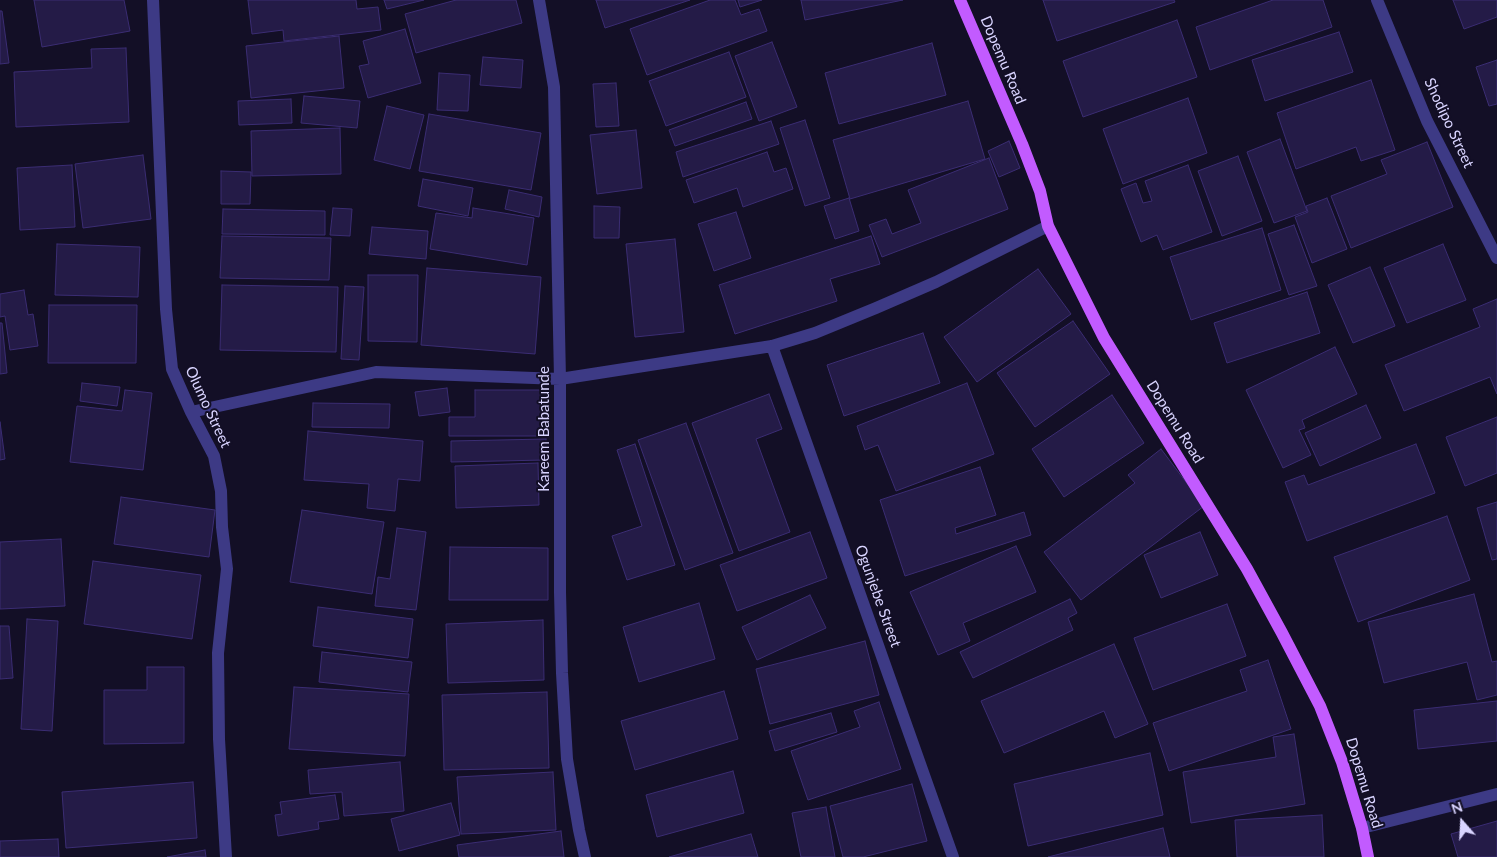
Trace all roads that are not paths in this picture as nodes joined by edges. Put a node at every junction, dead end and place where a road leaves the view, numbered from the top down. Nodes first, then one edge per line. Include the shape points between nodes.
1 (154, 0) edge
2 (539, 0) edge
3 (960, 0) edge
4 (1377, 0) edge
5 (1048, 226) junction
6 (1497, 258) edge
7 (772, 346) junction
8 (560, 379) junction
9 (191, 412) junction
10 (1497, 794) edge
11 (1362, 828) junction
12 (226, 857) edge
13 (585, 857) edge
14 (953, 857) edge
15 (1368, 857) edge

1 - 9 street, Olumo Street via 169,344 172,369
2 - 8 street, Kareem Babatunde via 554,87
3 - 5 main road, Dopemu Road via 1022,144 1040,191
4 - 6 street, Shodipo Street via 1427,121
5 - 7 street via 902,297 815,333
5 - 11 main road, Dopemu Road via 1104,338 1247,569 1320,706 1342,762
7 - 8 street
7 - 14 street, Ogunjebe Street
8 - 9 street via 376,372
8 - 13 street, Kareem Babatunde via 562,673 567,759
9 - 12 street, Olumo Street via 214,456 221,491 227,568 218,653
10 - 11 street
11 - 15 main road, Dopemu Road

